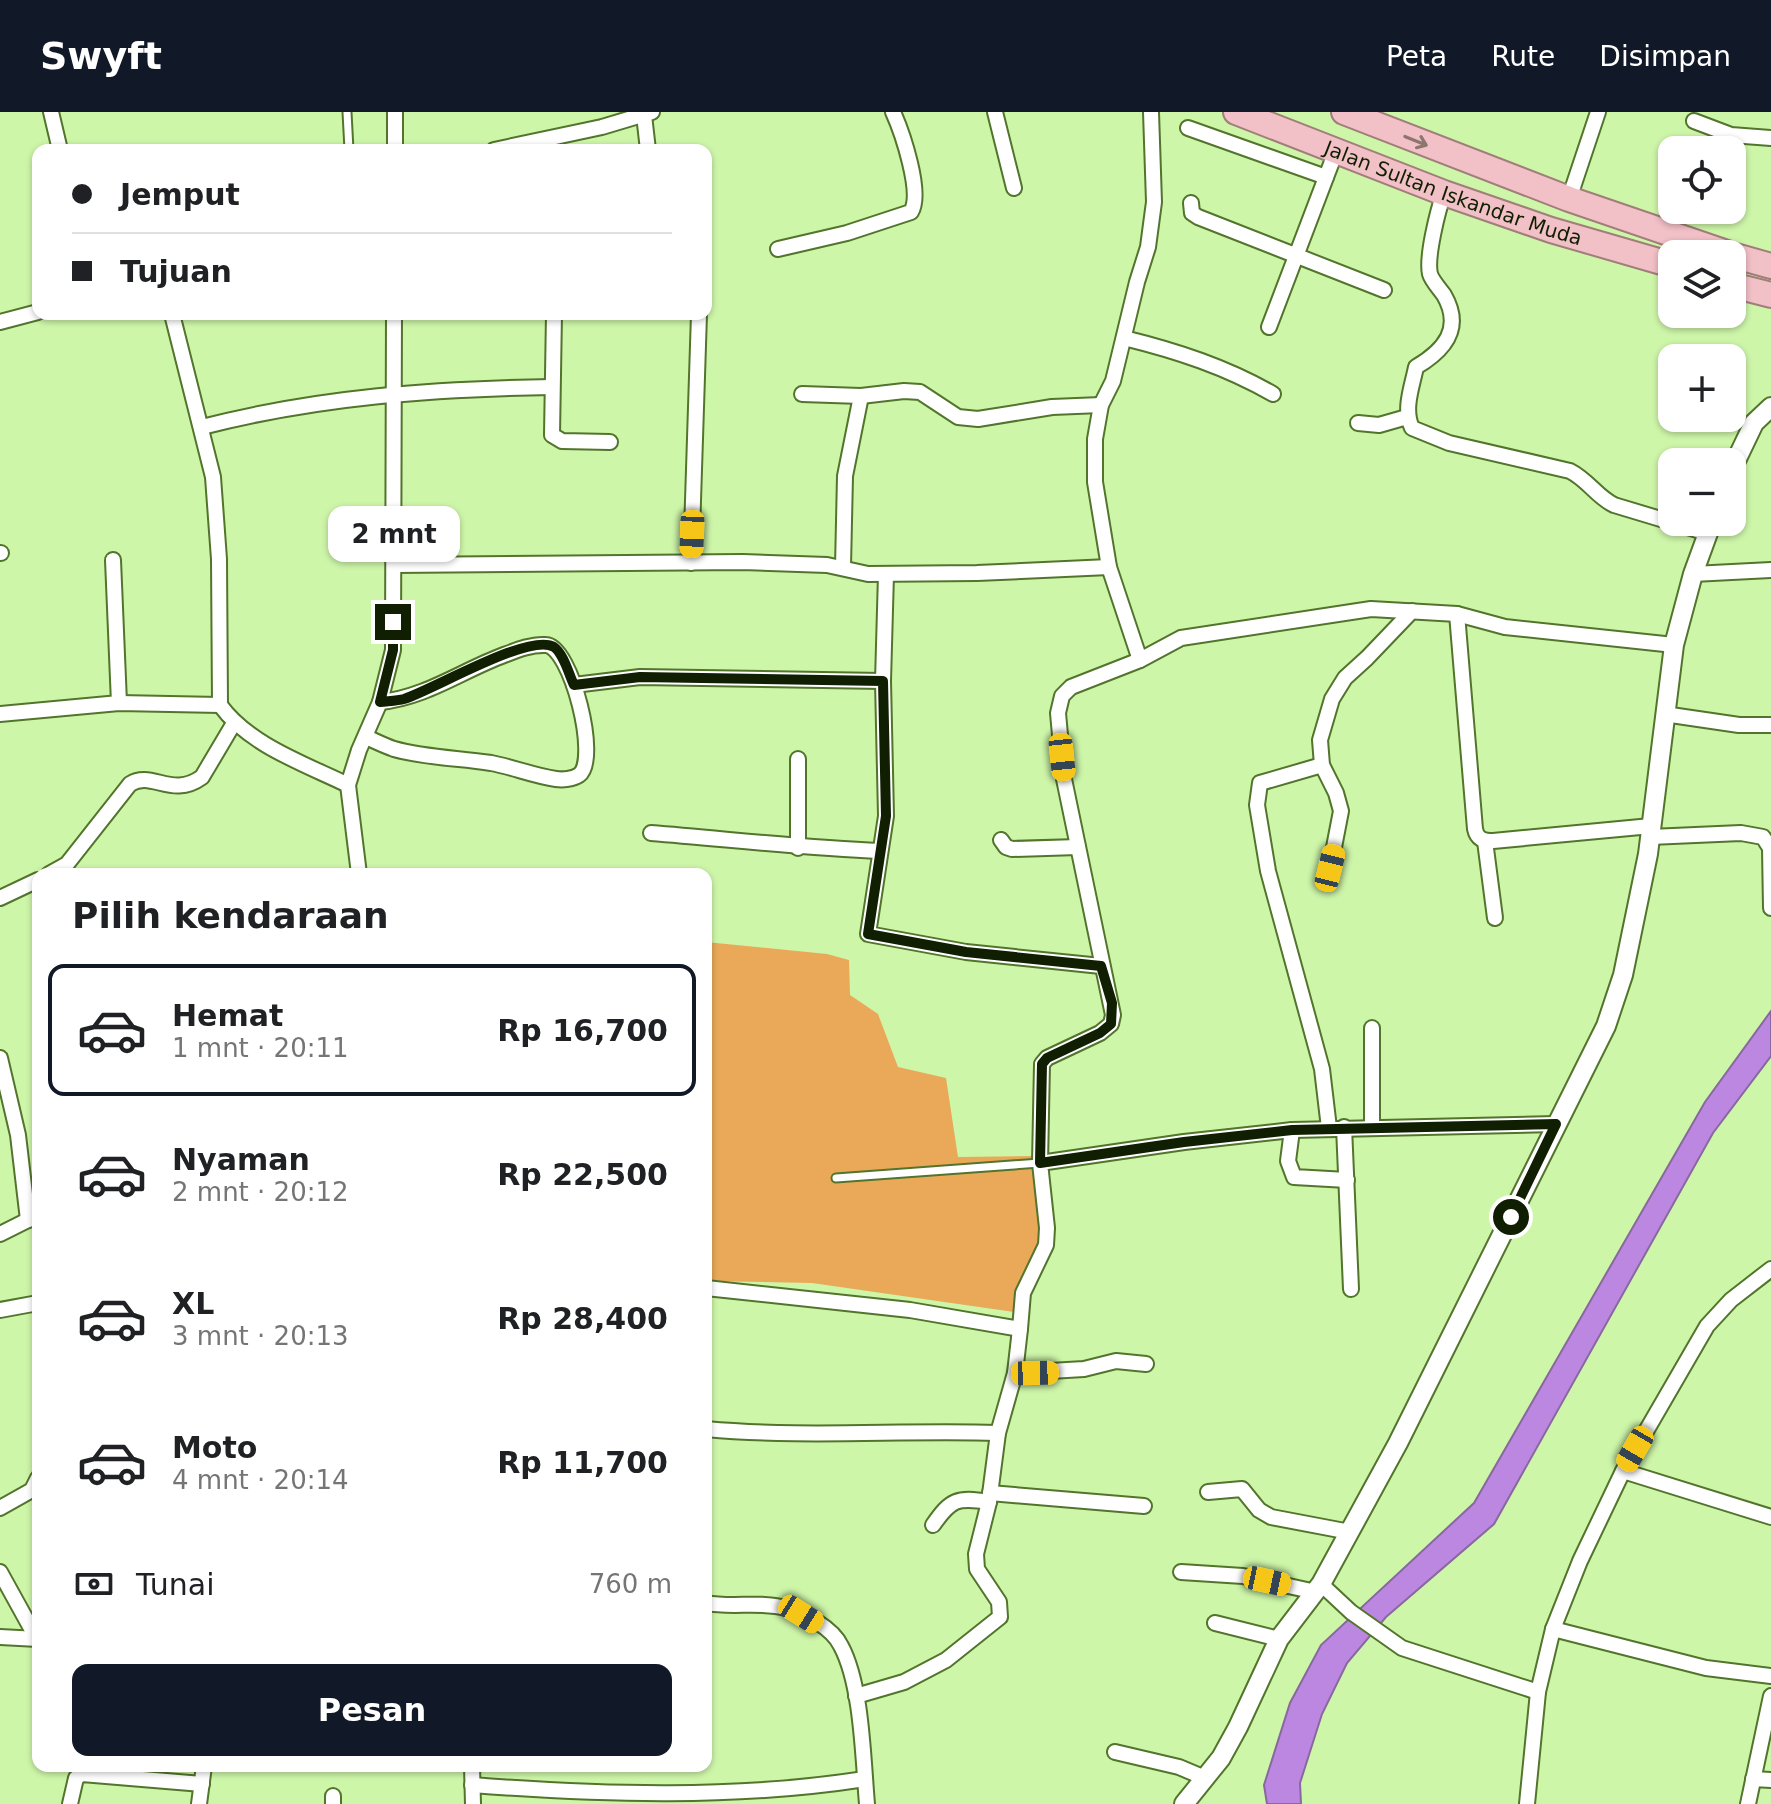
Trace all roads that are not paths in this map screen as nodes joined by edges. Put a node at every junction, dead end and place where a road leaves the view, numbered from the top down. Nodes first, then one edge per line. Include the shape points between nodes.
1 (51, 112) edge
2 (347, 112) edge
3 (395, 112) edge
4 (598, 112) edge
5 (893, 112) edge
6 (995, 112) edge
7 (1151, 112) edge
8 (1236, 112) edge
9 (1344, 112) edge
10 (1598, 112) edge
11 (648, 113) edge
12 (1694, 121) dead end
13 (1376, 125) junction
14 (602, 127) junction
15 (1188, 128) dead end
16 (1771, 138) edge
17 (59, 144) edge
18 (349, 144) edge
19 (395, 144) edge
20 (552, 144) edge
21 (648, 144) edge
22 (1336, 151) junction
23 (1367, 162) junction
24 (1326, 177) junction
25 (1014, 188) dead end
26 (1444, 193) junction
27 (1569, 199) junction
28 (1191, 203) dead end
29 (1690, 240) edge
30 (778, 249) dead end
31 (1294, 256) junction
32 (1746, 258) edge
33 (1658, 261) edge
34 (1771, 266) edge
35 (1746, 289) edge
36 (1384, 290) dead end
37 (1771, 295) edge
38 (32, 314) edge
39 (174, 320) edge
40 (394, 320) edge
41 (554, 320) edge
42 (699, 320) edge
43 (0, 322) edge
44 (1269, 327) dead end
45 (1124, 338) junction
46 (552, 387) junction
47 (394, 393) junction
48 (802, 394) dead end
49 (1273, 394) dead end
50 (861, 396) junction
51 (1101, 405) junction
52 (1771, 407) edge
53 (1407, 417) junction
54 (1358, 423) dead end
55 (202, 427) junction
56 (610, 442) dead end
57 (1742, 448) edge
58 (1658, 515) edge
59 (1707, 536) edge
60 (113, 560) dead end
61 (691, 563) junction
62 (394, 565) junction
63 (843, 567) junction
64 (1109, 567) junction
65 (1771, 570) edge
66 (886, 574) junction
67 (1693, 574) junction
68 (1412, 611) junction
69 (1457, 614) junction
70 (1674, 645) junction
71 (1140, 660) junction
72 (883, 681) junction
73 (574, 685) junction
74 (380, 702) junction
75 (119, 703) junction
76 (220, 705) junction
77 (0, 714) edge
78 (1664, 714) junction
79 (234, 723) junction
80 (1771, 725) edge
81 (366, 737) junction
82 (798, 759) dead end
83 (1322, 765) junction
84 (348, 785) junction
85 (1651, 831) junction
86 (651, 833) dead end
87 (1001, 840) dead end
88 (1485, 841) junction
89 (1078, 847) junction
90 (798, 848) junction
91 (880, 851) junction
92 (67, 864) junction
93 (60, 868) edge
94 (72, 868) edge
95 (358, 868) edge
96 (1330, 868) dead end
97 (32, 883) edge
98 (0, 898) edge
99 (1771, 908) edge
100 (1495, 918) dead end
101 (1101, 966) junction
102 (1372, 1028) dead end
103 (0, 1058) edge
104 (2, 1082) edge
105 (1556, 1124) junction
106 (1336, 1127) junction
107 (1372, 1127) junction
108 (1292, 1130) junction
109 (1040, 1163) junction
110 (836, 1178) dead end
111 (1347, 1180) junction
112 (32, 1213) edge
113 (32, 1219) edge
114 (0, 1234) edge
115 (1771, 1269) edge
116 (712, 1289) edge
117 (1351, 1289) dead end
118 (32, 1304) edge
119 (0, 1310) edge
120 (1020, 1329) junction
121 (1146, 1364) dead end
122 (1015, 1373) junction
123 (712, 1429) edge
124 (998, 1433) junction
125 (1623, 1471) junction
126 (32, 1490) edge
127 (1208, 1492) dead end
128 (989, 1497) junction
129 (1144, 1506) dead end
130 (0, 1508) edge
131 (1771, 1517) edge
132 (933, 1525) dead end
133 (1350, 1532) junction
134 (0, 1572) edge
135 (1181, 1572) dead end
136 (1318, 1588) junction
137 (712, 1603) edge
138 (1215, 1623) dead end
139 (32, 1628) edge
140 (1553, 1629) junction
141 (0, 1637) edge
142 (32, 1639) edge
143 (1279, 1639) junction
144 (1771, 1676) edge
145 (1538, 1692) junction
146 (856, 1696) junction
147 (1771, 1696) edge
148 (1115, 1752) dead end
149 (203, 1772) edge
150 (472, 1772) edge
151 (1205, 1778) junction
152 (865, 1779) junction
153 (1753, 1779) junction
154 (1771, 1780) edge
155 (202, 1784) junction
156 (472, 1785) junction
157 (70, 1804) edge
158 (199, 1804) edge
159 (473, 1804) edge
160 (867, 1804) edge
161 (1184, 1804) edge
162 (1527, 1804) edge
163 (1748, 1804) edge

1 - 17 street
2 - 18 lane
3 - 19 street
4 - 14 street
5 - 30 street via 909,165 915,205 911,212
6 - 25 street
7 - 45 street via 1154,202
8 - 22 highway, Jalan Sultan Iskandar Muda
9 - 13 highway, Jalan Sultan Iskandar Muda
10 - 27 street
11 - 14 street
11 - 21 street
12 - 16 street via 1731,135
13 - 23 highway
13 -> 27 highway, Jalan Sultan Iskandar Muda
14 - 20 street
15 - 24 street
22 - 23 highway, Jalan Sultan Iskandar Muda
22 - 24 street
23 - 26 highway, Jalan Sultan Iskandar Muda
24 - 31 street
26 - 33 highway, Jalan Sultan Iskandar Muda
26 - 53 street via 1433,231 1430,275 1452,309 1451,326 1435,355 1416,367
27 - 29 highway, Jalan Sultan Iskandar Muda
28 - 31 street via 1198,217
31 - 36 street
31 - 44 street
32 - 34 highway, Jalan Sultan Iskandar Muda
35 - 37 highway
38 - 43 street
39 - 55 street
40 - 47 street
41 - 46 street
42 - 61 street
45 - 49 street via 1219,367
45 - 51 street
46 - 47 street
46 - 56 street via 554,438
47 - 55 street via 323,401
47 - 62 street
48 - 50 street
50 - 51 street via 920,392 958,417 978,419
50 - 63 street via 845,476
51 - 64 street via 1095,482
52 - 57 street via 1754,423
53 - 54 street via 1379,425
53 - 58 street via 1418,432 1570,471 1588,481 1605,501
55 - 76 street via 213,477 219,559
59 - 67 street
60 - 75 street
61 - 62 street
61 - 63 street
62 - 74 street via 393,650
63 - 66 street
64 - 66 street
64 - 71 street
65 - 67 street
66 - 72 street
67 - 70 street
68 - 69 street
68 - 71 street via 1371,609 1181,638
68 - 83 street via 1338,688 1320,740
69 - 70 street via 1520,629
69 - 88 street via 1475,829
70 - 78 street
71 - 89 street via 1071,687 1059,704 1064,779
72 - 73 street via 640,677
72 - 91 street via 886,816
73 - 74 street via 559,652 545,645 487,661 401,700
73 - 81 street via 588,756 577,777 557,779 417,754
74 - 81 street
75 - 76 street
75 - 77 street
76 - 79 street
78 - 80 street
78 - 85 street
79 - 84 street via 266,745
79 - 92 street via 202,777 166,787 141,779 130,784
81 - 84 street
82 - 90 street
83 - 96 street via 1341,811
83 - 106 street via 1260,783 1257,805 1268,871
84 - 95 street
85 - 88 street
85 - 99 street via 1763,837 1770,848
85 - 105 street via 1623,975 1606,1026
86 - 90 street
87 - 89 street via 1012,849
88 - 100 street
89 - 101 street
90 - 91 street
91 - 101 street via 868,934 966,952
92 - 93 street
92 - 94 street
97 - 98 street
101 - 109 street via 1112,1003 1111,1024 1042,1064
102 - 107 street
103 - 104 street
104 - 112 street
105 - 107 street
105 - 133 street
106 - 107 street
106 - 108 street
106 - 111 street
108 - 109 street
108 - 111 street via 1288,1161 1294,1177
109 - 110 lane
109 - 120 street via 1046,1245 1023,1293
111 - 117 street
113 - 114 street
115 - 125 street via 1707,1326
116 - 120 street via 910,1310
118 - 119 street
120 - 122 street
121 - 122 street via 1116,1361 1084,1369
122 - 124 street
123 - 124 street via 805,1435
124 - 128 street
125 - 131 street
125 - 140 street
126 - 130 street
127 - 133 street via 1242,1489 1271,1517
128 - 129 street
128 - 132 street via 954,1501
128 - 146 street via 976,1563 999,1602 1000,1617 946,1660 904,1682
133 - 136 street
134 - 139 street
135 - 136 street
136 - 143 street
136 - 145 street via 1402,1648
137 - 146 street via 782,1607 812,1620 841,1644
138 - 143 street
140 - 144 street via 1706,1668
140 - 145 street
141 - 142 street
143 - 151 street via 1238,1727
145 - 162 street
146 - 152 street
147 - 153 street
148 - 151 street
149 - 155 street
150 - 156 street
151 - 161 street
152 - 156 street via 773,1790 574,1793
152 - 160 street
153 - 154 street
153 - 163 street
155 - 157 street via 82,1774 76,1778
155 - 158 street
156 - 159 street

